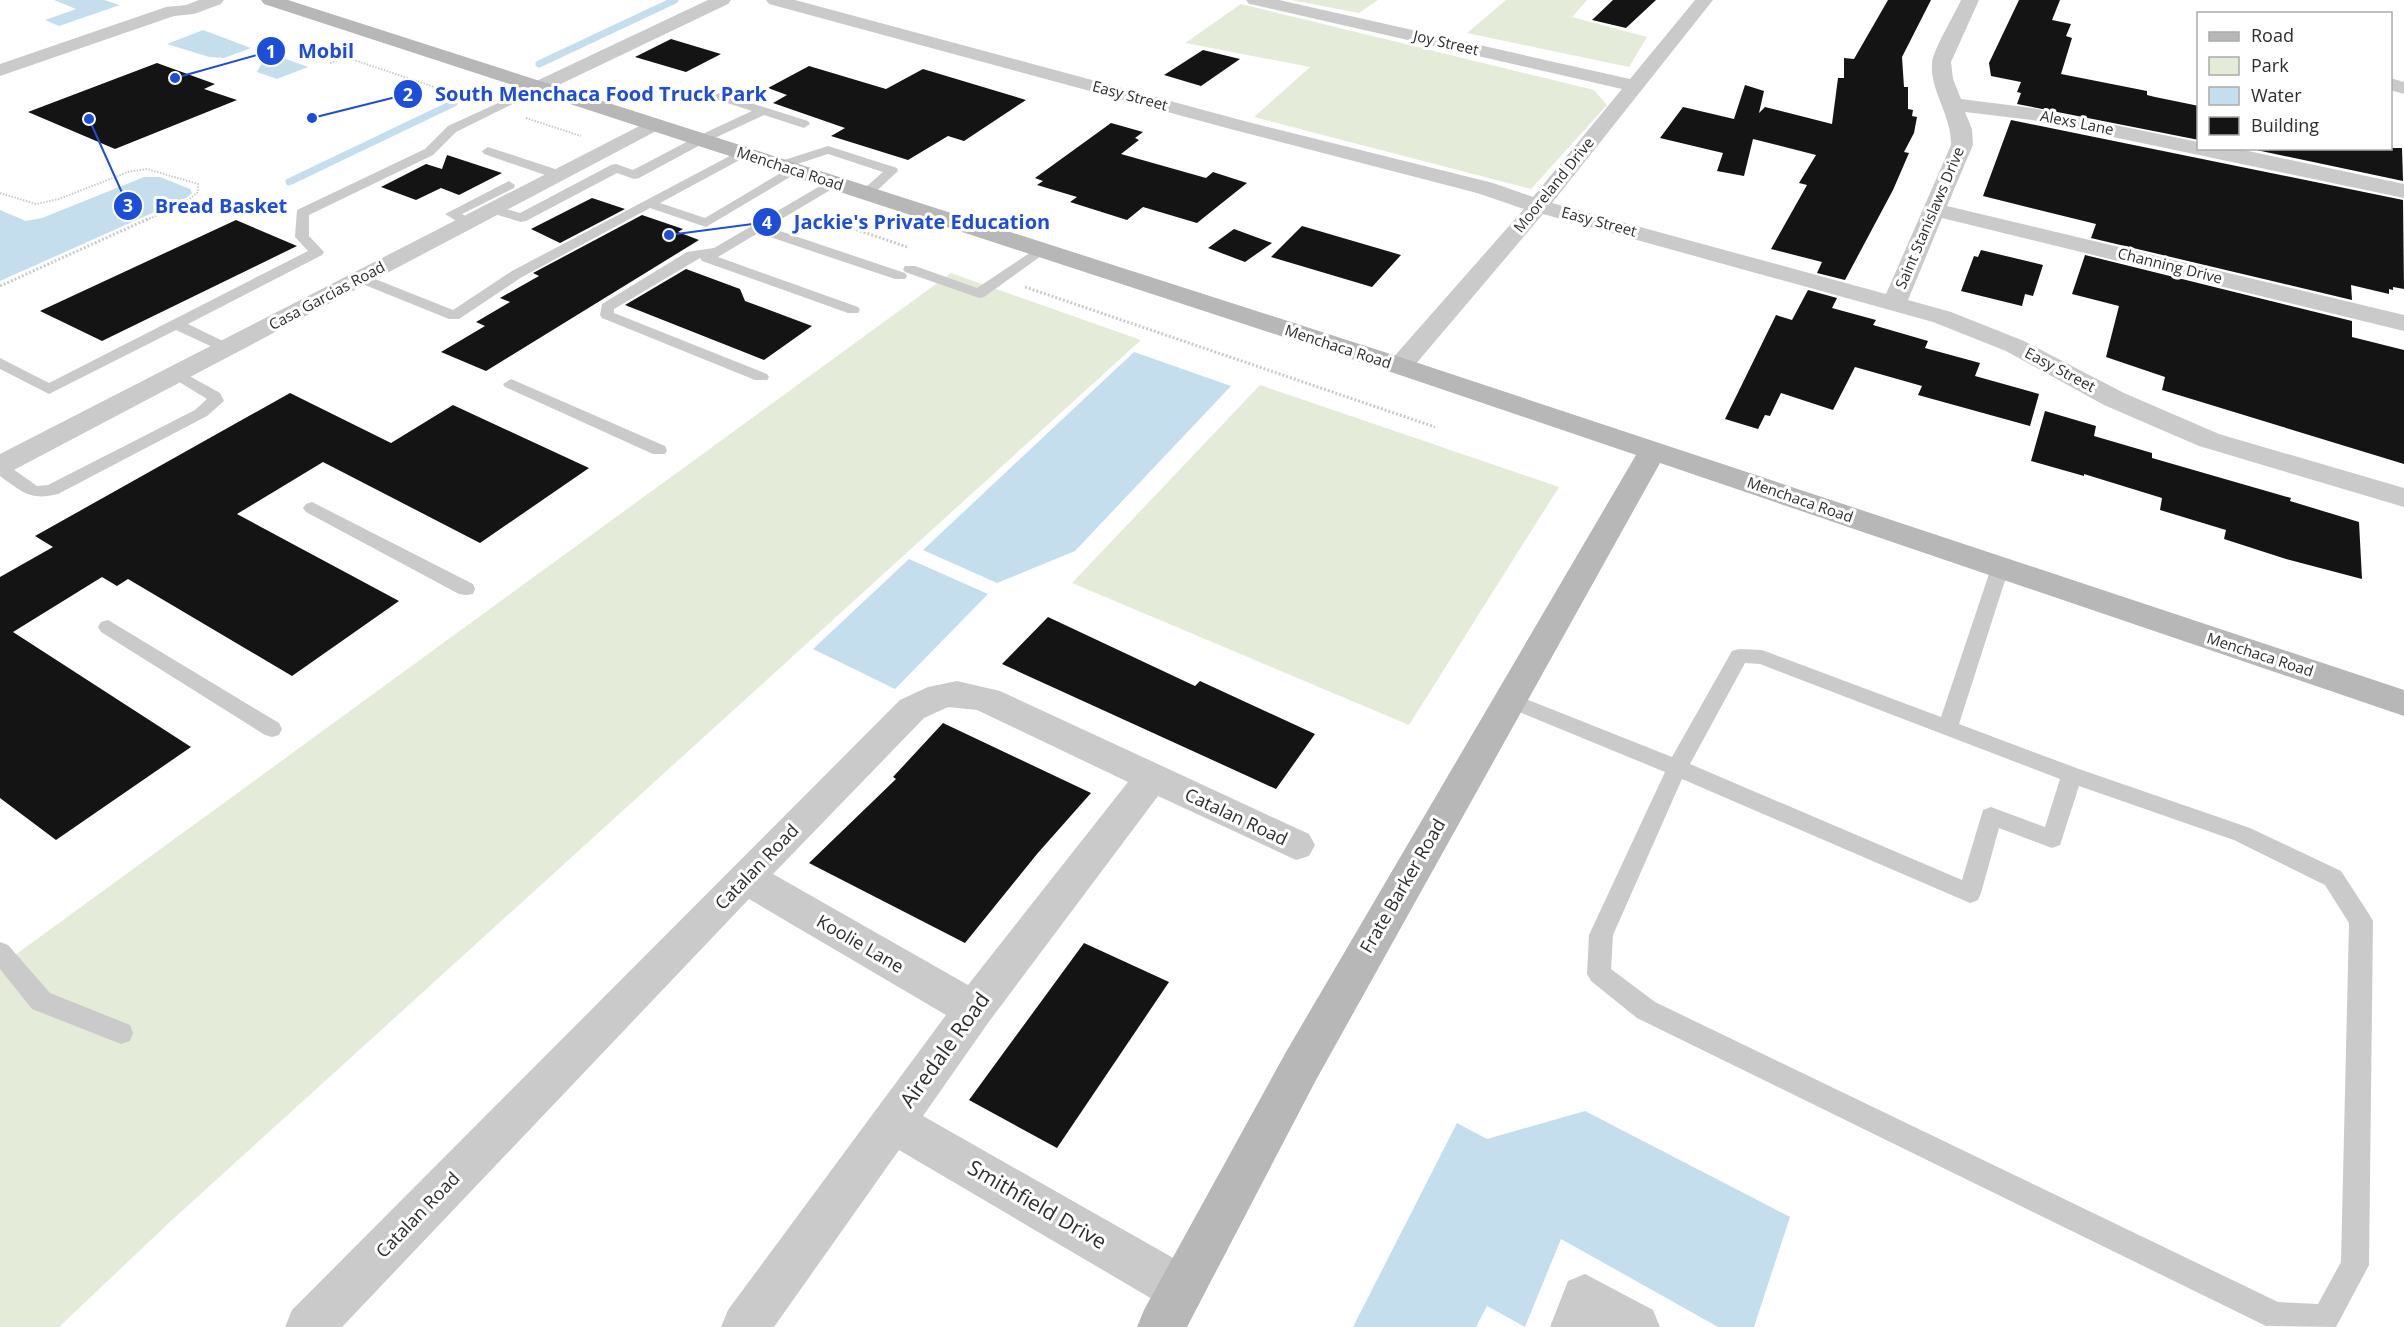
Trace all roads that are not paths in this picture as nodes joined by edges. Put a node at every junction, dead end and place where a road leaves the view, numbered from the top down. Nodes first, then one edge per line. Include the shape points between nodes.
1 (215, 0) edge
2 (270, 0) edge
3 (722, 0) edge
4 (775, 0) edge
5 (1255, 0) edge
6 (1704, 0) edge
7 (1970, 0) edge
8 (188, 10) junction
9 (0, 70) edge
10 (0, 81) edge
11 (1636, 86) junction
12 (537, 88) junction
13 (719, 97) dead end
14 (1954, 104) junction
15 (763, 111) junction
16 (804, 124) dead end
17 (653, 125) junction
18 (700, 140) junction
19 (2197, 147) edge
20 (2209, 150) edge
21 (488, 151) dead end
22 (743, 153) junction
23 (589, 159) junction
24 (616, 168) junction
25 (787, 168) junction
26 (559, 175) junction
27 (832, 183) junction
28 (509, 185) dead end
29 (2404, 191) edge
30 (865, 194) junction
31 (650, 203) junction
32 (1538, 206) junction
33 (493, 209) junction
34 (1935, 210) junction
35 (468, 222) junction
36 (756, 228) junction
37 (1040, 250) junction
38 (716, 252) junction
39 (360, 278) junction
40 (1895, 302) junction
41 (853, 310) dead end
42 (2404, 323) edge
43 (176, 324) junction
44 (226, 348) junction
45 (0, 363) edge
46 (1400, 366) junction
47 (177, 374) junction
48 (761, 376) dead end
49 (511, 384) dead end
50 (659, 450) dead end
51 (1653, 450) junction
52 (0, 467) edge
53 (2404, 498) edge
54 (312, 508) dead end
55 (2001, 568) junction
56 (466, 589) dead end
57 (108, 627) dead end
58 (1509, 700) junction
59 (2404, 703) edge
60 (1948, 728) junction
61 (272, 729) dead end
62 (1677, 768) junction
63 (2072, 775) junction
64 (1152, 777) junction
65 (1296, 845) dead end
66 (746, 878) junction
67 (0, 952) edge
68 (974, 1010) junction
69 (121, 1033) dead end
70 (893, 1122) junction
71 (1180, 1289) junction
72 (1579, 1312) edge
73 (309, 1327) edge
74 (745, 1327) edge
75 (1161, 1327) edge
76 (1636, 1327) edge

1 - 8 street
2 - 12 main road, Menchaca Road
3 - 12 street
4 - 32 street, Easy Street
5 - 11 street, Joy Street
6 - 11 street, Mooreland Drive
7 - 14 street, Saint Stanislaws Drive via 1941,62 1943,79
8 - 9 street via 172,10
8 - 10 street
11 - 32 street, Mooreland Drive
12 - 17 main road, Menchaca Road
12 - 43 lane via 452,129 429,152 302,213 302,237 317,252
13 - 15 lane
14 - 19 street, Alexs Lane via 2054,117
14 - 34 street, Saint Stanislaws Drive via 1962,129 1962,145
15 - 16 lane
15 - 18 lane
17 - 18 main road, Menchaca Road
17 - 23 street, Casa Garcias Road
18 - 22 main road, Menchaca Road
18 - 24 lane via 634,175
20 - 29 street, Alexs Lane
21 - 26 lane
22 - 25 main road, Menchaca Road
22 - 31 lane
23 - 24 lane
23 - 26 street, Casa Garcias Road
24 - 33 lane via 521,218
25 - 27 main road, Menchaca Road
25 - 30 lane via 828,150 892,171
25 - 31 lane via 706,223
26 - 33 street, Casa Garcias Road
27 - 30 main road, Menchaca Road
27 - 36 lane
28 - 35 lane via 452,214
30 - 37 main road, Menchaca Road
31 - 39 lane via 517,274 454,316
32 - 40 street, Easy Street
32 - 46 street, Mooreland Drive
33 - 35 street, Casa Garcias Road
34 - 40 street, Saint Stanislaws Drive
34 - 42 street, Channing Drive
35 - 39 street, Casa Garcias Road
36 - 37 lane via 979,294
36 - 38 lane
37 - 46 main road, Menchaca Road
38 - 41 lane via 707,258
38 - 48 lane via 692,255 607,308 607,315
39 - 44 street, Casa Garcias Road
40 - 53 street, Easy Street via 1979,330 2114,399 2209,440
43 - 44 lane
43 - 45 lane via 48,389
44 - 47 street, Casa Garcias Road
46 - 51 main road, Menchaca Road
47 - 52 street, Casa Garcias Road
47 - 52 lane via 216,401 201,413 52,490 34,492
49 - 50 lane
51 - 55 main road, Menchaca Road
51 - 58 main road, Frate Barker Road
54 - 56 lane
55 - 59 main road, Menchaca Road
55 - 60 lane
57 - 61 lane
58 - 62 lane
58 - 71 main road, Frate Barker Road via 1306,1056
60 - 62 lane via 1762,657 1738,656
60 - 63 lane
62 - 63 lane via 1970,893 1991,816 2052,839
62 - 63 lane via 1601,935 1599,974 1646,1010 2265,1311 2276,1316 2325,1319 2355,1265 2361,921 2332,878 2242,834
64 - 65 street, Catalan Road
64 - 66 street, Catalan Road via 988,700 958,693 942,694 912,709
64 - 68 street, Airedale Road
66 - 68 street, Koolie Lane
66 - 73 street, Catalan Road
67 - 69 lane via 41,1001
68 - 70 street, Airedale Road
70 - 71 street, Smithfield Drive
70 - 74 street, Airedale Road
71 - 75 main road, Frate Barker Road
72 - 76 street

